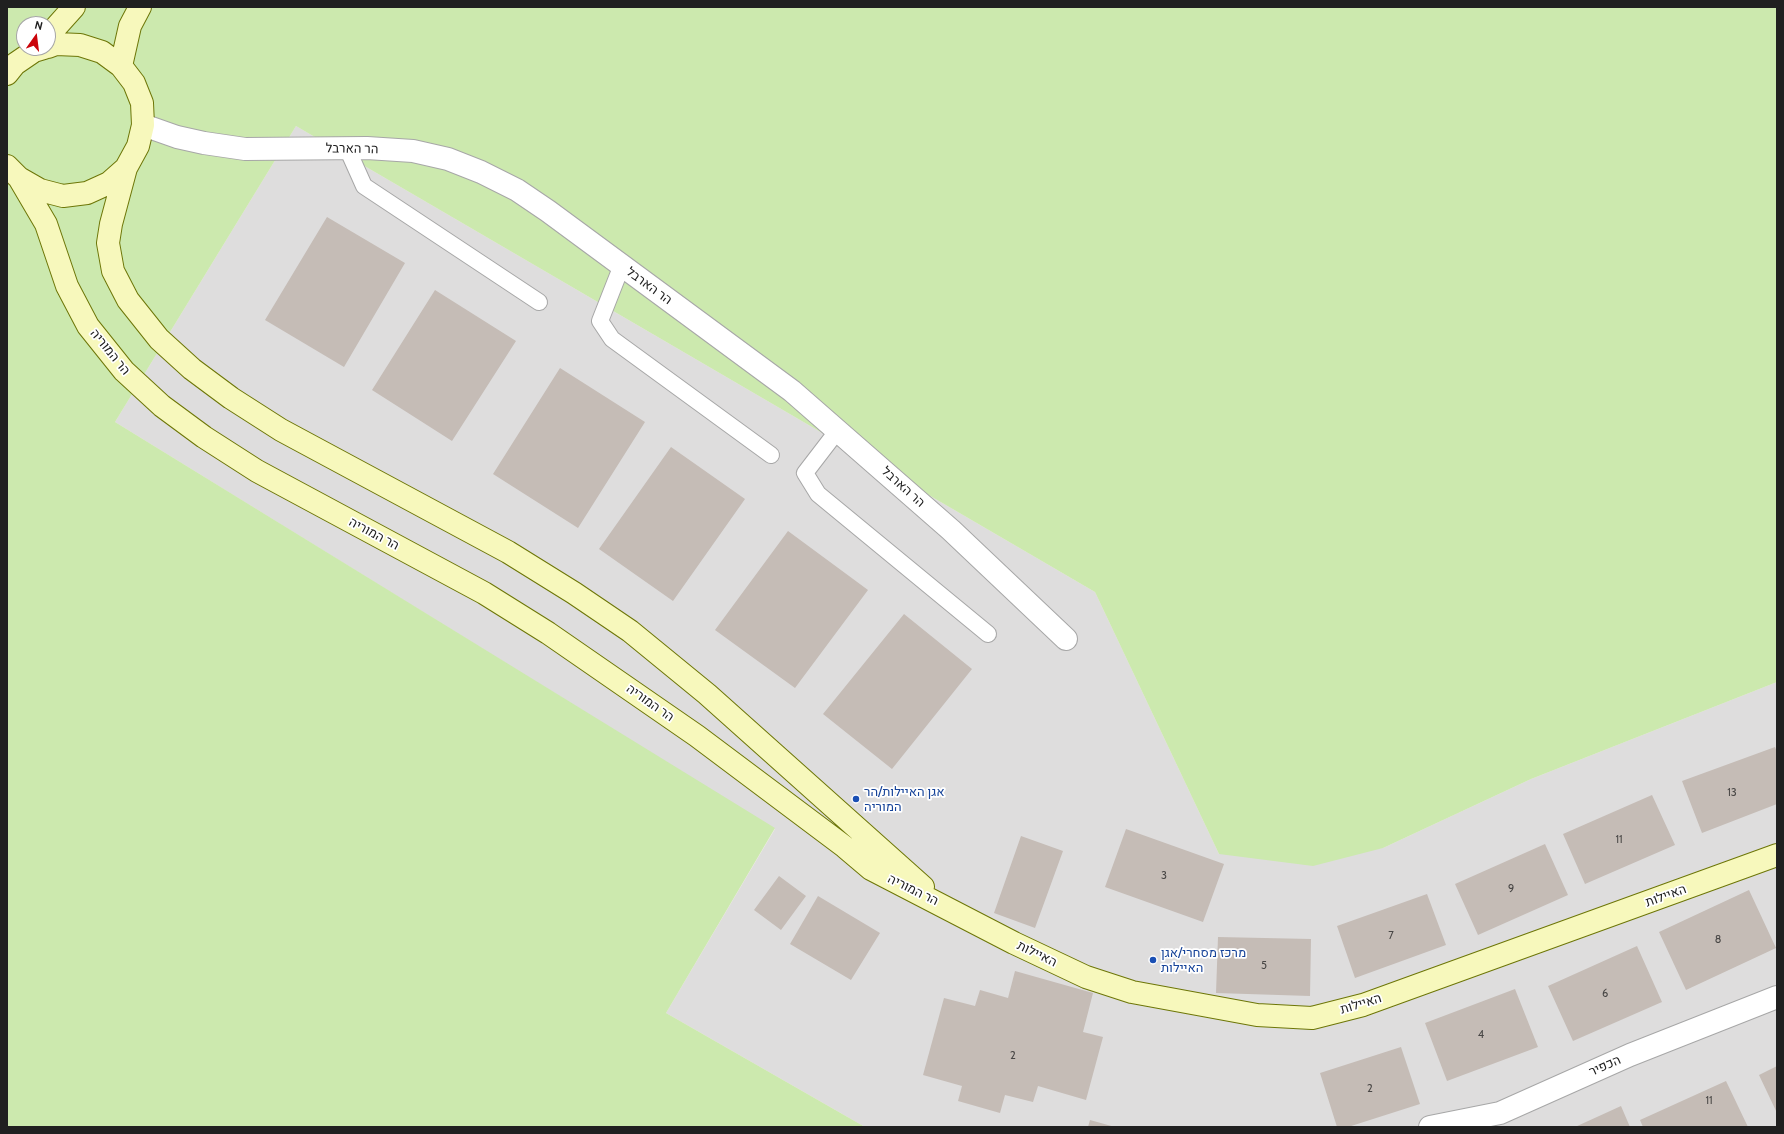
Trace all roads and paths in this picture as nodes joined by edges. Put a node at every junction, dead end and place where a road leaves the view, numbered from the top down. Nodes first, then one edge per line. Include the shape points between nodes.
1 (74, 7) edge
2 (140, 7) edge
3 (56, 29) edge
4 (56, 44) edge
5 (27, 56) edge
6 (121, 66) junction
7 (7, 74) edge
8 (143, 126) junction
9 (347, 148) junction
10 (126, 168) junction
11 (13, 172) edge
12 (622, 266) junction
13 (539, 302) dead end
14 (838, 430) junction
15 (771, 456) dead end
16 (988, 634) dead end
17 (1066, 639) dead end
18 (1777, 855) edge
19 (943, 905) junction
20 (1777, 997) edge
21 (1430, 1127) edge

1 - 3 street
2 - 6 street via 130,26
4 - 6 street via 80,45 102,52
5 - 7 street via 15,64
6 - 8 street via 134,83 142,104
8 - 9 street, הר הארבל via 204,144 245,149
8 - 10 street via 138,146
9 - 12 street, הר הארבל via 413,151 448,159 481,172 517,190
9 - 13 lane via 364,186
10 - 11 street via 109,183 87,193 63,196 40,190
10 - 19 street, הר המוריה via 108,243 113,271 128,300 159,339 192,369 281,430 508,552 630,631 707,694
11 - 19 street, הר המוריה via 46,224 67,286 88,326 124,371 162,406 257,471 484,593 548,633 697,736 871,869
12 - 14 street, הר הארבל via 792,391
12 - 15 lane via 600,321 612,339
14 - 16 lane via 805,473 818,494
14 - 17 street, הר הארבל via 951,530
18 - 19 street, האיילות via 1363,1005 1312,1018 1257,1015 1132,992 1086,977 1014,943
20 - 21 street, הכפיר via 1630,1055 1500,1113

